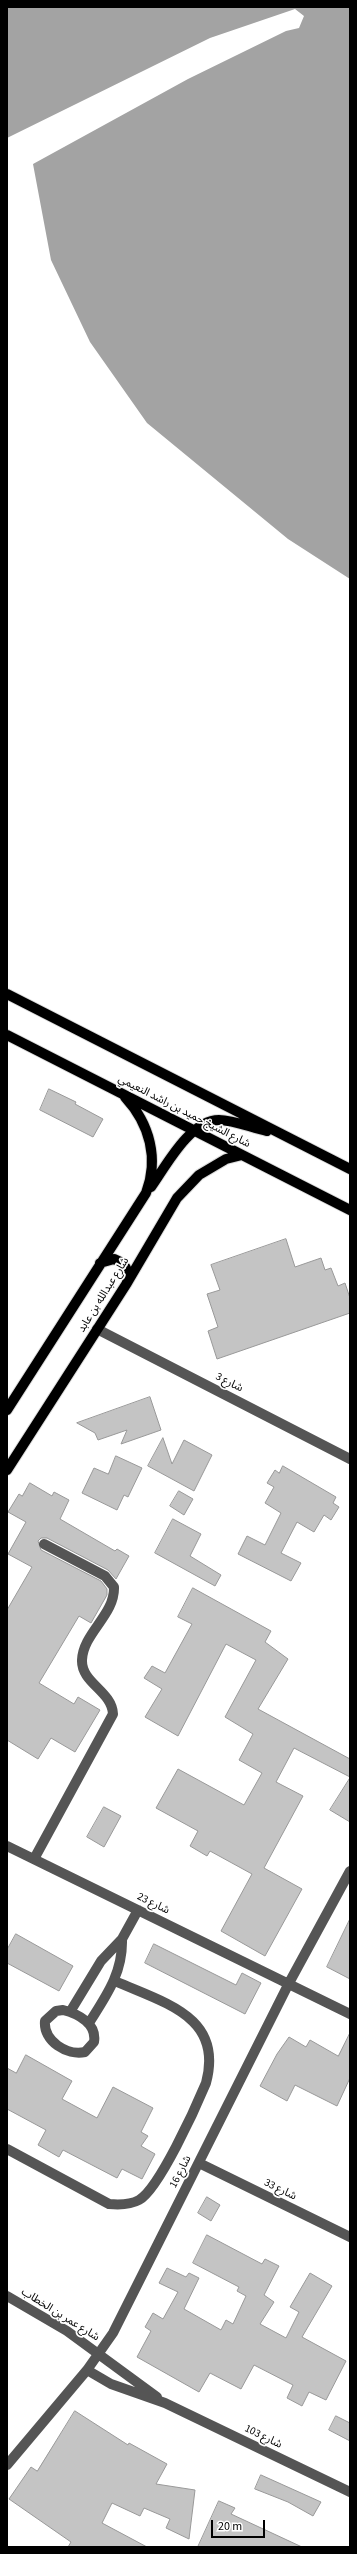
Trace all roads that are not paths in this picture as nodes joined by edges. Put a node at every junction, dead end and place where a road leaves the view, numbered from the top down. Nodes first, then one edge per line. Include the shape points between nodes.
1 (7, 994) edge
2 (7, 1035) edge
3 (121, 1093) junction
4 (194, 1130) junction
5 (279, 1133) junction
6 (242, 1155) junction
7 (350, 1169) edge
8 (146, 1194) junction
9 (350, 1210) edge
10 (100, 1263) junction
11 (127, 1283) junction
12 (97, 1329) junction
13 (7, 1410) edge
14 (350, 1459) edge
15 (7, 1470) edge
16 (44, 1544) dead end
17 (7, 1846) edge
18 (34, 1859) junction
19 (350, 1871) edge
20 (138, 1910) junction
21 (122, 1939) junction
22 (115, 1981) junction
23 (289, 1984) junction
24 (70, 2012) junction
25 (350, 2014) edge
26 (90, 2023) junction
27 (7, 2149) edge
28 (199, 2163) junction
29 (350, 2237) edge
30 (7, 2296) edge
31 (100, 2354) junction
32 (87, 2370) junction
33 (166, 2403) junction
34 (7, 2465) edge
35 (350, 2492) edge

1 - 5 main road
2 - 3 main road, شارع الشيخ حميد بن راشد النعيمي
3 - 4 main road, شارع الشيخ حميد بن راشد النعيمي
3 - 8 main road, شارع عبدالله بن عابد via 134,1106 150,1140 152,1178
4 - 5 main road via 201,1124 220,1120
4 - 6 main road, شارع الشيخ حميد بن راشد النعيمي
4 - 8 main road
5 - 7 main road
6 - 9 main road, شارع الشيخ حميد بن راشد النعيمي
6 - 11 main road, شارع عبدالله بن عابد via 212,1166 187,1186
8 - 10 main road, شارع عبدالله بن عابد
10 - 11 main road via 114,1259 121,1262 127,1267
10 - 13 main road, شارع عبدالله بن عابد
11 - 12 main road, شارع عبدالله بن عابد
12 - 14 street, شارع 3
12 - 15 main road, شارع عبدالله بن عابد
16 - 18 street via 106,1576 114,1587 112,1602 86,1647 82,1661 87,1675 110,1699 113,1714
17 - 18 street, شارع 23
18 - 20 street, شارع 23
19 - 23 street, شارع 16
20 - 21 street
20 - 23 street, شارع 23
21 - 22 street via 121,1960
21 - 24 street via 98,1965
22 - 26 street
22 - 27 street via 189,2016 202,2030 209,2047 211,2065 206,2083 154,2185 140,2200 120,2206 109,2204
23 - 25 street, شارع 23
23 - 28 street, شارع 16
24 - 26 street
24 - 26 street via 56,2011 46,2021 46,2036 51,2041 72,2052 85,2052 94,2042 95,2035
28 - 29 street, شارع 33
28 - 31 street, شارع 16 via 122,2316
30 - 31 street, شارع عمر بن الخطاب via 56,2324
31 - 32 street, شارع 16
31 - 33 street, شارع 103
32 - 33 street, شارع 103 via 111,2384
32 - 34 street, شارع 16
33 - 35 street, شارع 103

